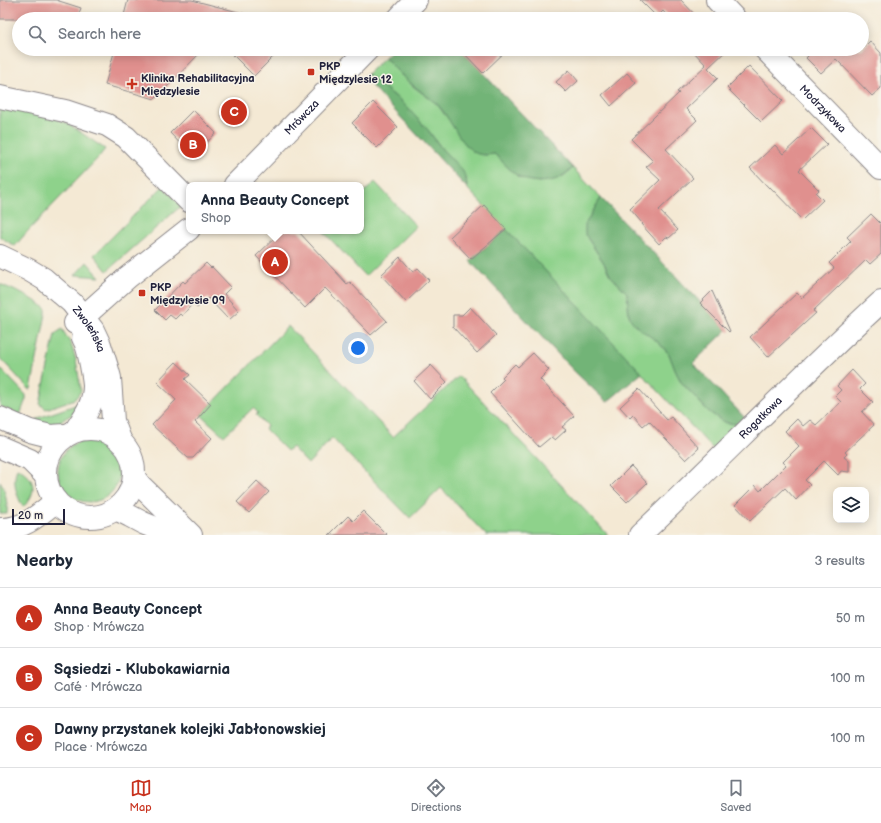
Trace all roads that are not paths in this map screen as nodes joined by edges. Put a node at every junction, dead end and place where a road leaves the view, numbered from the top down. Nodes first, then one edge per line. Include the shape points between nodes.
1 (416, 0) edge
2 (717, 0) edge
3 (405, 12) edge
4 (728, 12) edge
5 (361, 56) edge
6 (772, 56) edge
7 (0, 97) edge
8 (881, 168) edge
9 (238, 182) edge
10 (186, 198) edge
11 (186, 231) edge
12 (0, 256) edge
13 (0, 272) edge
14 (881, 302) edge
15 (79, 320) junction
16 (0, 418) edge
17 (70, 433) junction
18 (121, 442) junction
19 (0, 447) edge
20 (45, 475) junction
21 (134, 477) junction
22 (56, 501) junction
23 (116, 509) junction
24 (0, 528) edge
25 (173, 535) edge
26 (191, 535) edge
27 (640, 535) edge

1 - 3 street
2 - 4 street
5 - 9 street, Mrówcza
6 - 8 street, Modrzykowa
7 - 10 street via 64,111 107,126 126,137
11 - 15 street
12 - 15 street, Zwoleńska via 44,279 72,303
13 - 15 street, Zwoleńska via 43,293
14 - 27 street, Rogatkowa
15 - 17 street, Zwoleńska via 94,386 91,406
15 - 18 street, Zwoleńska via 93,330 100,345 110,378 113,421
16 - 17 street via 30,431 50,436
17 - 18 street via 87,429 99,430 111,434
17 - 20 street via 53,449 48,458
18 - 21 street via 134,464
19 - 20 street via 30,460
20 - 22 street via 49,491
21 - 23 street via 128,495
21 - 26 street
22 - 23 street via 68,512 84,517 101,516
22 - 24 street via 20,526
23 - 25 street

